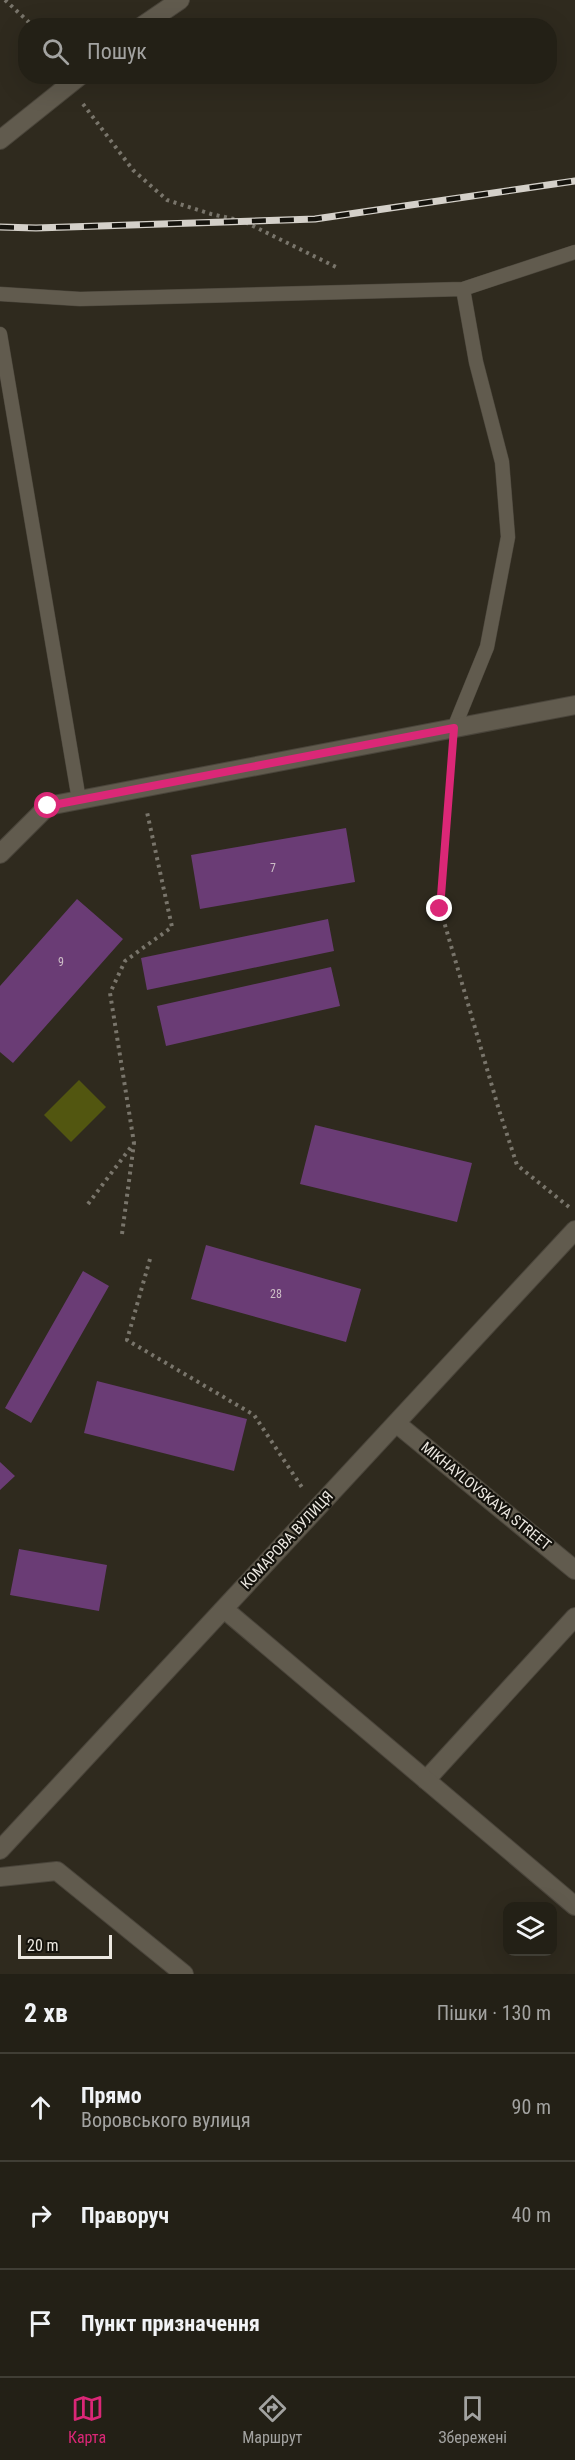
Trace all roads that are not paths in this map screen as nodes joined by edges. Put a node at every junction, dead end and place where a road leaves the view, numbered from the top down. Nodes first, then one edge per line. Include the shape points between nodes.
1 (180, 0) edge
2 (154, 18) edge
3 (72, 84) edge
4 (0, 140) edge
5 (575, 252) edge
6 (463, 289) junction
7 (0, 294) edge
8 (0, 334) edge
9 (575, 705) edge
10 (454, 728) junction
11 (79, 800) junction
12 (0, 854) edge
13 (571, 1242) edge
14 (396, 1423) junction
15 (575, 1570) edge
16 (224, 1609) junction
17 (575, 1617) edge
18 (426, 1780) junction
19 (0, 1850) edge
20 (0, 1877) edge
21 (575, 1906) edge
22 (184, 1974) edge

1 - 2 street
3 - 4 street
5 - 6 lane
6 - 7 lane via 80,299
6 - 10 lane via 476,362 502,462 508,537 487,648
8 - 11 lane
9 - 10 street
10 - 11 street
11 - 12 street via 48,806
13 - 14 street, КОМАРОВА ВУЛИЦЯ
14 - 15 street, MIKHAYLOVSKAYA STREET
14 - 16 street, КОМАРОВА ВУЛИЦЯ
16 - 18 street
16 - 19 street, КОМАРОВА ВУЛИЦЯ
17 - 18 street
18 - 21 street
20 - 22 street via 57,1871

